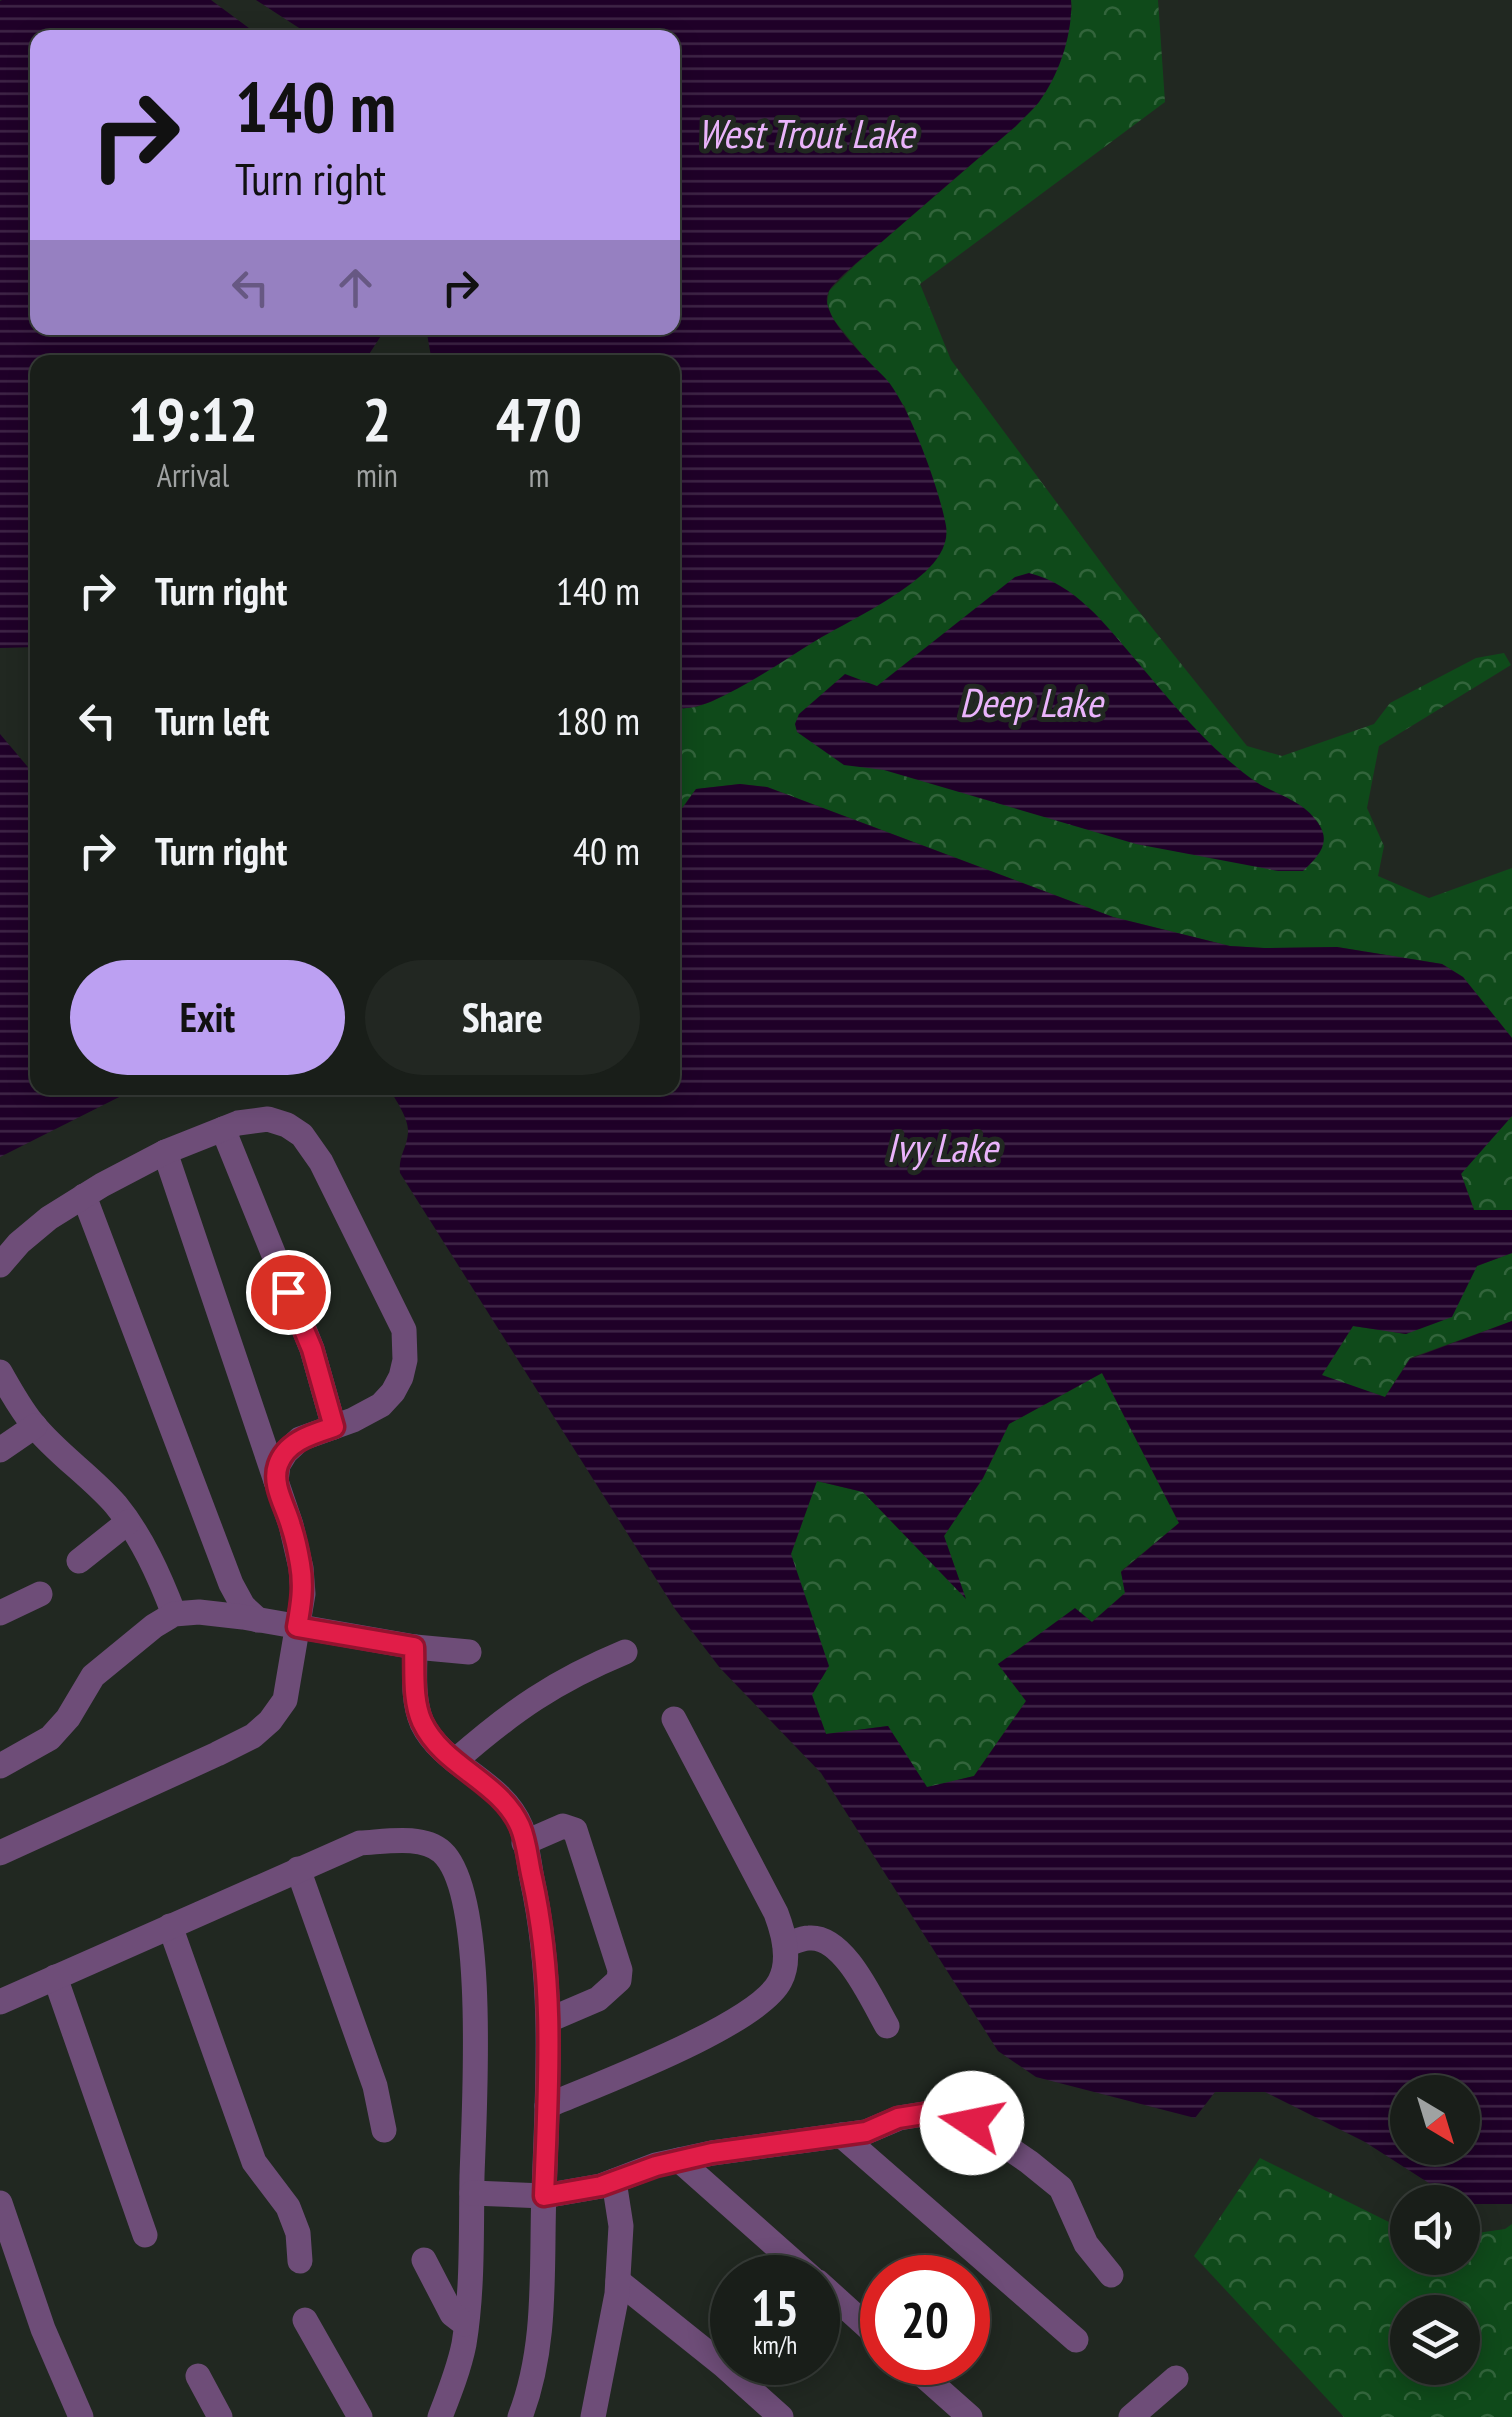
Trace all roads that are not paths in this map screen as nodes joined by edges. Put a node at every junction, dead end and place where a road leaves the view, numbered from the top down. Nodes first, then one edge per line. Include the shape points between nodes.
1 (223, 1129) junction
2 (165, 1152) junction
3 (84, 1196) junction
4 (0, 1266) edge
5 (0, 1372) edge
6 (35, 1426) junction
7 (334, 1427) junction
8 (0, 1450) edge
9 (276, 1482) junction
10 (128, 1522) junction
11 (79, 1560) dead end
12 (40, 1594) dead end
13 (0, 1613) edge
14 (174, 1614) junction
15 (258, 1620) junction
16 (297, 1627) junction
17 (414, 1647) junction
18 (469, 1652) dead end
19 (625, 1652) dead end
20 (674, 1719) dead end
21 (455, 1760) junction
22 (0, 1766) edge
23 (562, 1818) dead end
24 (523, 1839) junction
25 (0, 1853) edge
26 (298, 1869) junction
27 (170, 1926) junction
28 (785, 1945) junction
29 (55, 1977) junction
30 (0, 2002) edge
31 (549, 2020) junction
32 (888, 2026) dead end
33 (547, 2106) junction
34 (384, 2130) dead end
35 (841, 2135) junction
36 (679, 2160) junction
37 (614, 2181) junction
38 (472, 2193) junction
39 (544, 2196) junction
40 (0, 2204) edge
41 (145, 2235) dead end
42 (787, 2255) edge
43 (424, 2260) dead end
44 (300, 2261) dead end
45 (1111, 2275) dead end
46 (618, 2280) junction
47 (840, 2302) edge
48 (305, 2320) dead end
49 (860, 2320) edge
50 (466, 2324) junction
51 (1076, 2340) dead end
52 (198, 2376) dead end
53 (1176, 2378) dead end
54 (934, 2385) edge
55 (81, 2417) edge
56 (220, 2417) edge
57 (360, 2417) edge
58 (440, 2417) edge
59 (520, 2417) edge
60 (593, 2417) edge
61 (781, 2417) edge
62 (970, 2417) edge
63 (1132, 2417) edge

1 - 2 street
1 - 7 street via 312,1349
1 - 7 street via 268,1119 302,1136 404,1330 405,1360 393,1392 381,1405
2 - 3 street
2 - 9 street
3 - 4 street
3 - 15 street via 231,1584
5 - 6 street
6 - 8 street
6 - 10 street
7 - 9 street via 300,1439 286,1452
9 - 16 street via 301,1568
10 - 11 street
10 - 14 street
12 - 13 street
14 - 15 street
14 - 22 street via 93,1676 50,1738
15 - 16 street
16 - 17 street
16 - 25 street via 285,1700 253,1736
17 - 18 street
17 - 21 street via 422,1722
19 - 21 street via 530,1700
20 - 28 street via 776,1913
21 - 24 street via 494,1790
23 - 24 street
24 - 31 street via 540,1912
24 - 31 street via 563,1826 575,1830 620,1970 619,1980 598,1999
26 - 27 street
26 - 34 street via 375,2086
26 - 38 street via 360,1844 398,1841 441,1850 454,1868 468,1920 477,2016
27 - 29 street
27 - 44 street via 254,2162 298,2232
28 - 32 street via 811,1937 832,1944
28 - 33 street via 780,1981 761,2003 654,2061
29 - 30 street
29 - 41 street
31 - 33 street
33 - 39 street
35 - 36 street
35 - 45 street via 936,2112 972,2123 1060,2188 1086,2244
35 - 51 street
36 - 37 street
36 - 42 street
37 - 39 street
37 - 46 street
38 - 39 street
38 - 50 street
39 - 59 street via 539,2339
40 - 55 street
43 - 50 street via 452,2314
46 - 60 street
46 - 61 street
47 - 49 street
48 - 57 street
50 - 58 street
52 - 56 street
53 - 63 street
54 - 62 street

